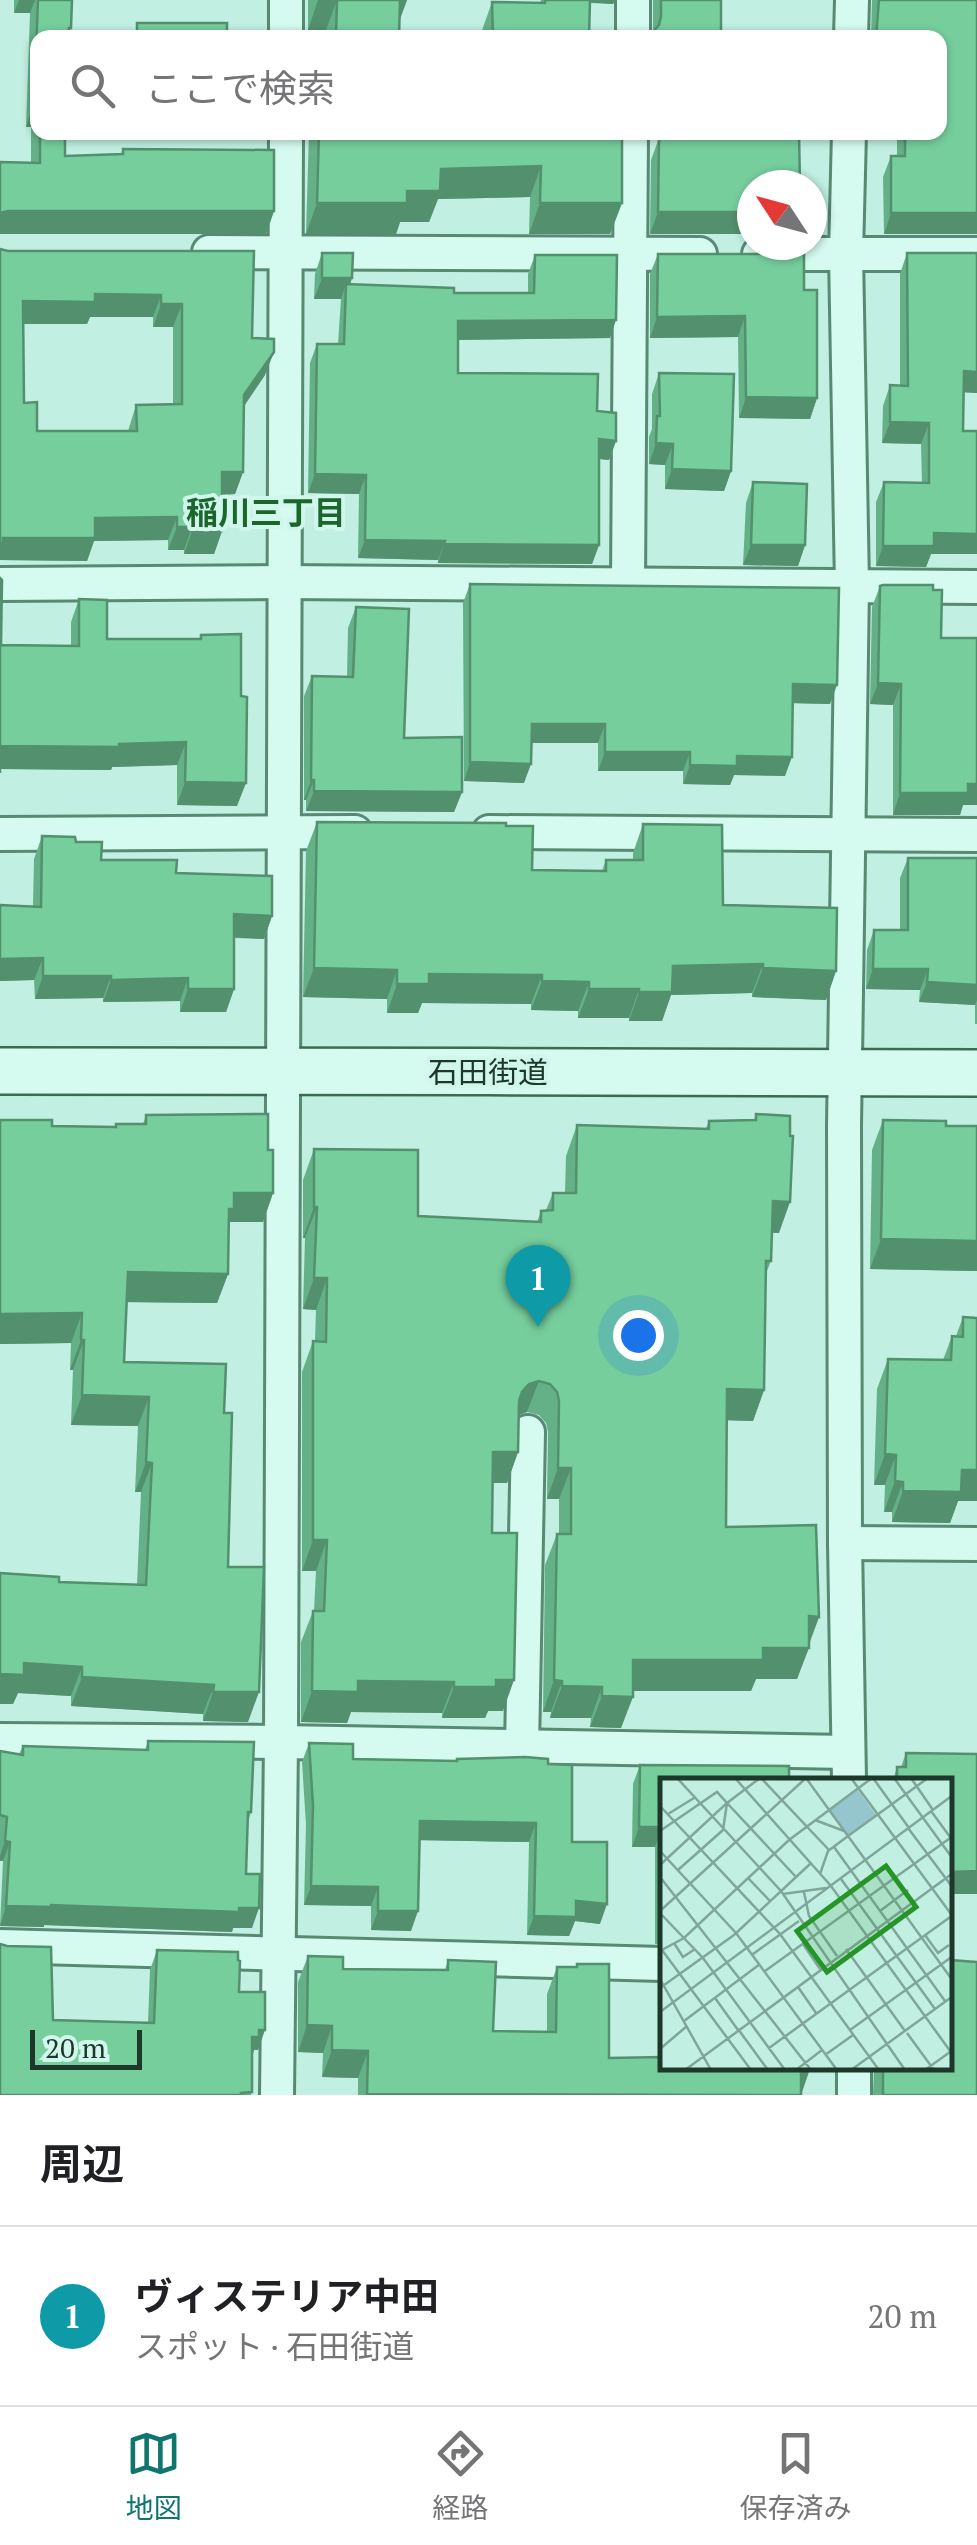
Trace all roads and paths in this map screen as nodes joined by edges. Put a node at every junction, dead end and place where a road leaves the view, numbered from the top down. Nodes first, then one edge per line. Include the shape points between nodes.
1 (286, 0) edge
2 (633, 0) edge
3 (852, 0) edge
4 (286, 30) edge
5 (632, 30) edge
6 (851, 30) edge
7 (286, 140) edge
8 (631, 140) edge
9 (849, 140) edge
10 (285, 252) junction
11 (171, 253) edge
12 (629, 254) junction
13 (846, 254) junction
14 (977, 254) edge
15 (284, 582) junction
16 (0, 584) edge
17 (628, 585) junction
18 (852, 586) junction
19 (977, 586) edge
20 (283, 831) junction
21 (381, 832) edge
22 (459, 832) edge
23 (0, 834) edge
24 (850, 834) junction
25 (977, 835) edge
26 (282, 1070) junction
27 (0, 1072) edge
28 (844, 1073) junction
29 (977, 1073) edge
30 (528, 1432) dead end
31 (845, 1544) junction
32 (977, 1544) edge
33 (0, 1740) edge
34 (281, 1742) junction
35 (522, 1748) junction
36 (849, 1766) edge
37 (0, 1946) edge
38 (278, 1955) junction
39 (660, 1964) edge
40 (277, 2095) edge

1 - 4 street
2 - 5 street
3 - 6 street
7 - 10 street
8 - 12 street
9 - 13 street
10 - 11 street
10 - 12 street
10 - 15 street
12 - 13 street
12 - 17 street
13 - 14 street
13 - 18 street
15 - 16 street
15 - 17 street
15 - 20 street
17 - 18 street
18 - 19 street
18 - 24 street
20 - 21 street
20 - 23 street
20 - 26 street
22 - 24 street
24 - 25 street
24 - 28 street
26 - 27 street, 石田街道
26 - 28 street, 石田街道
26 - 34 street
28 - 29 street, 石田街道
28 - 31 street
30 - 35 street
31 - 32 street
31 - 36 street
33 - 34 street
34 - 35 street
34 - 38 street
35 - 36 street
37 - 38 street
38 - 39 street
38 - 40 street

